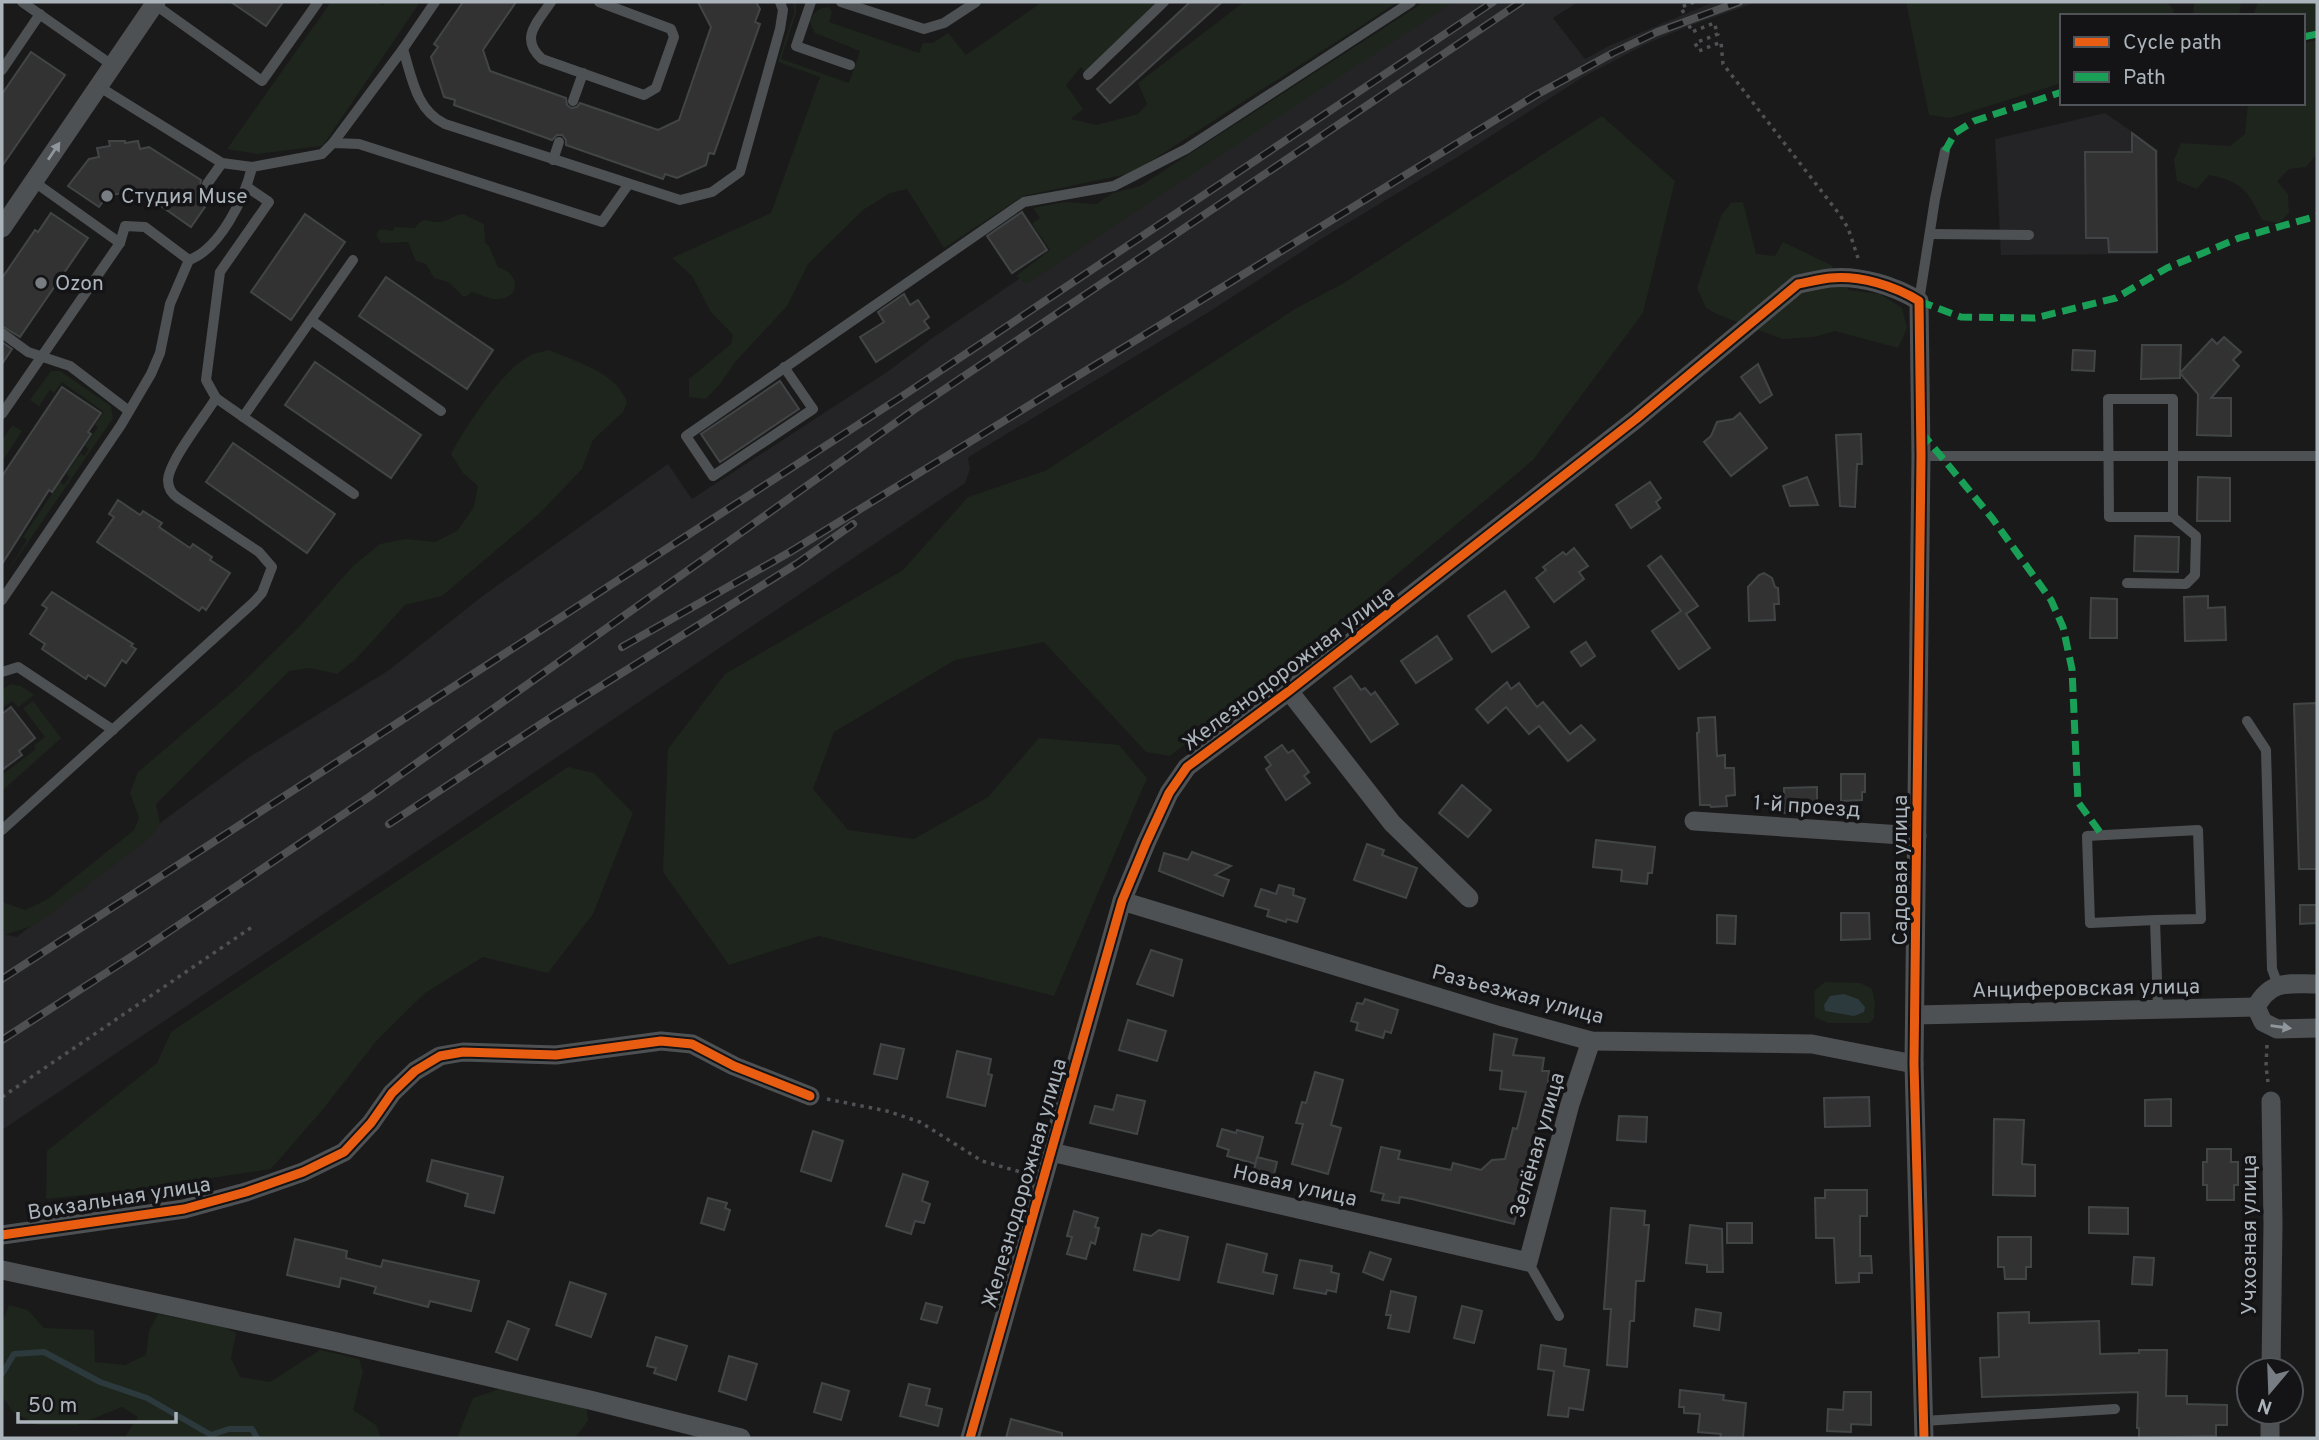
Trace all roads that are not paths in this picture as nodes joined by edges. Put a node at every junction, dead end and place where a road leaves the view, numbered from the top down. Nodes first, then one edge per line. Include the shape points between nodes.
1 (22, 2) edge
2 (318, 2) edge
3 (435, 2) edge
4 (551, 2) edge
5 (599, 2) edge
6 (780, 2) edge
7 (811, 2) edge
8 (841, 2) edge
9 (976, 2) edge
10 (1164, 2) edge
11 (1411, 2) edge
12 (155, 3) edge
13 (623, 6) edge
14 (40, 14) junction
15 (403, 49) junction
16 (113, 65) junction
17 (850, 65) dead end
18 (2, 70) edge
19 (583, 73) junction
20 (1088, 75) dead end
21 (98, 86) junction
22 (573, 101) dead end
23 (559, 142) dead end
24 (333, 144) junction
25 (1945, 151) dead end
26 (553, 160) junction
27 (222, 163) junction
28 (252, 167) junction
29 (33, 181) junction
30 (206, 184) dead end
31 (628, 185) junction
32 (247, 187) junction
33 (2, 227) edge
34 (1930, 234) junction
35 (2029, 235) dead end
36 (120, 243) junction
37 (189, 260) junction
38 (353, 260) dead end
39 (1919, 301) junction
40 (311, 320) junction
41 (2, 333) edge
42 (41, 357) junction
43 (784, 367) junction
44 (216, 398) junction
45 (129, 411) junction
46 (441, 411) dead end
47 (2, 414) edge
48 (243, 417) junction
49 (1921, 456) junction
50 (2109, 456) junction
51 (2173, 456) junction
52 (2317, 456) edge
53 (354, 494) dead end
54 (2173, 517) junction
55 (2127, 583) dead end
56 (2, 600) edge
57 (2, 672) edge
58 (1289, 691) junction
59 (2247, 721) dead end
60 (113, 730) junction
61 (1695, 821) dead end
62 (2, 830) edge
63 (1917, 836) junction
64 (1469, 898) dead end
65 (1122, 901) junction
66 (2155, 920) junction
67 (2317, 984) edge
68 (2278, 985) junction
69 (2256, 1007) junction
70 (2158, 1009) junction
71 (1916, 1015) junction
72 (2317, 1028) edge
73 (1591, 1041) junction
74 (1914, 1064) junction
75 (810, 1096) road end
76 (2272, 1101) dead end
77 (1051, 1152) junction
78 (2, 1235) edge
79 (1528, 1262) junction
80 (2, 1270) edge
81 (1559, 1316) dead end
82 (2271, 1356) edge
83 (2115, 1409) dead end
84 (1924, 1430) edge
85 (741, 1438) edge
86 (970, 1438) edge

1 - 14 lane
2 - 12 lane via 262,81
3 - 15 lane
4 - 19 lane via 533,29 532,51 542,60
5 - 13 lane
6 - 31 lane via 780,29 740,172 712,192 680,201
7 - 17 lane via 796,46
8 - 9 lane via 924,29 944,23
10 - 20 lane
11 - 43 lane via 1186,149 1114,186 1024,202
12 - 16 street
13 - 19 lane via 671,29 674,37 656,88 644,94
14 - 16 lane
14 - 18 lane
15 - 24 lane
15 - 26 lane via 424,109 432,117
16 - 21 street
19 - 22 lane
21 - 27 lane
29 -> 21 street
23 - 26 lane
24 - 28 lane via 322,154
24 - 31 lane via 359,144 602,222
25 - 34 lane
26 - 31 lane
27 - 28 lane
27 - 30 lane
28 - 32 lane
29 - 33 street
29 - 36 lane
32 - 37 lane via 208,248
32 - 44 lane via 269,202 220,272 206,380
34 - 35 lane
34 - 39 lane
36 - 37 lane via 125,226 145,227
36 - 42 lane
37 - 45 lane via 170,304 160,353
38 - 40 lane
39 - 49 street, Садовая улица
39 - 58 street, Железнодорожная улица via 1865,280 1831,278 1798,284 1636,419
40 - 46 lane
40 - 48 lane
41 - 42 lane
42 - 45 lane via 70,366
42 - 47 lane
43 - 43 lane via 685,436 713,476 813,409
44 - 48 lane
44 - 60 lane via 172,467 169,485 172,494 259,552 272,567 254,602
45 - 56 lane
48 - 53 lane
49 - 50 lane
49 - 63 street, Садовая улица
50 - 51 lane
50 - 51 lane via 2108,399 2173,399
50 - 54 lane via 2109,517
51 - 52 lane
51 - 54 lane
54 - 55 lane via 2196,536 2195,575 2186,584
57 - 60 lane via 18,667
58 - 64 street via 1392,823
58 - 65 street, Железнодорожная улица via 1187,767 1169,793
59 - 68 lane via 2266,750 2272,969
60 - 62 lane
61 - 63 street, 1-й проезд
63 - 71 street, Садовая улица
65 - 73 street, Разъезжая улица
65 - 77 street, Железнодорожная улица
66 - 66 lane via 2201,919 2198,830 2087,836 2090,923
66 - 70 lane
67 - 68 street
68 - 69 street via 2263,993
69 - 70 street, Анциферовская улица
69 -> 72 street via 2263,1022 2277,1029
70 - 71 street, Анциферовская улица
71 - 74 street, Садовая улица
73 - 74 street, Разъезжая улица via 1812,1044
73 - 79 street, Зелёная улица
74 - 84 street, Садовая улица
75 - 78 street, Вокзальная улица via 692,1044 661,1041 556,1055 463,1052 440,1056 415,1071 344,1152 303,1172 184,1209
76 - 82 street, Учхозная улица
77 - 79 street, Новая улица
77 - 86 street, Железнодорожная улица
79 - 81 lane
80 - 85 street via 333,1341
83 - 84 lane

